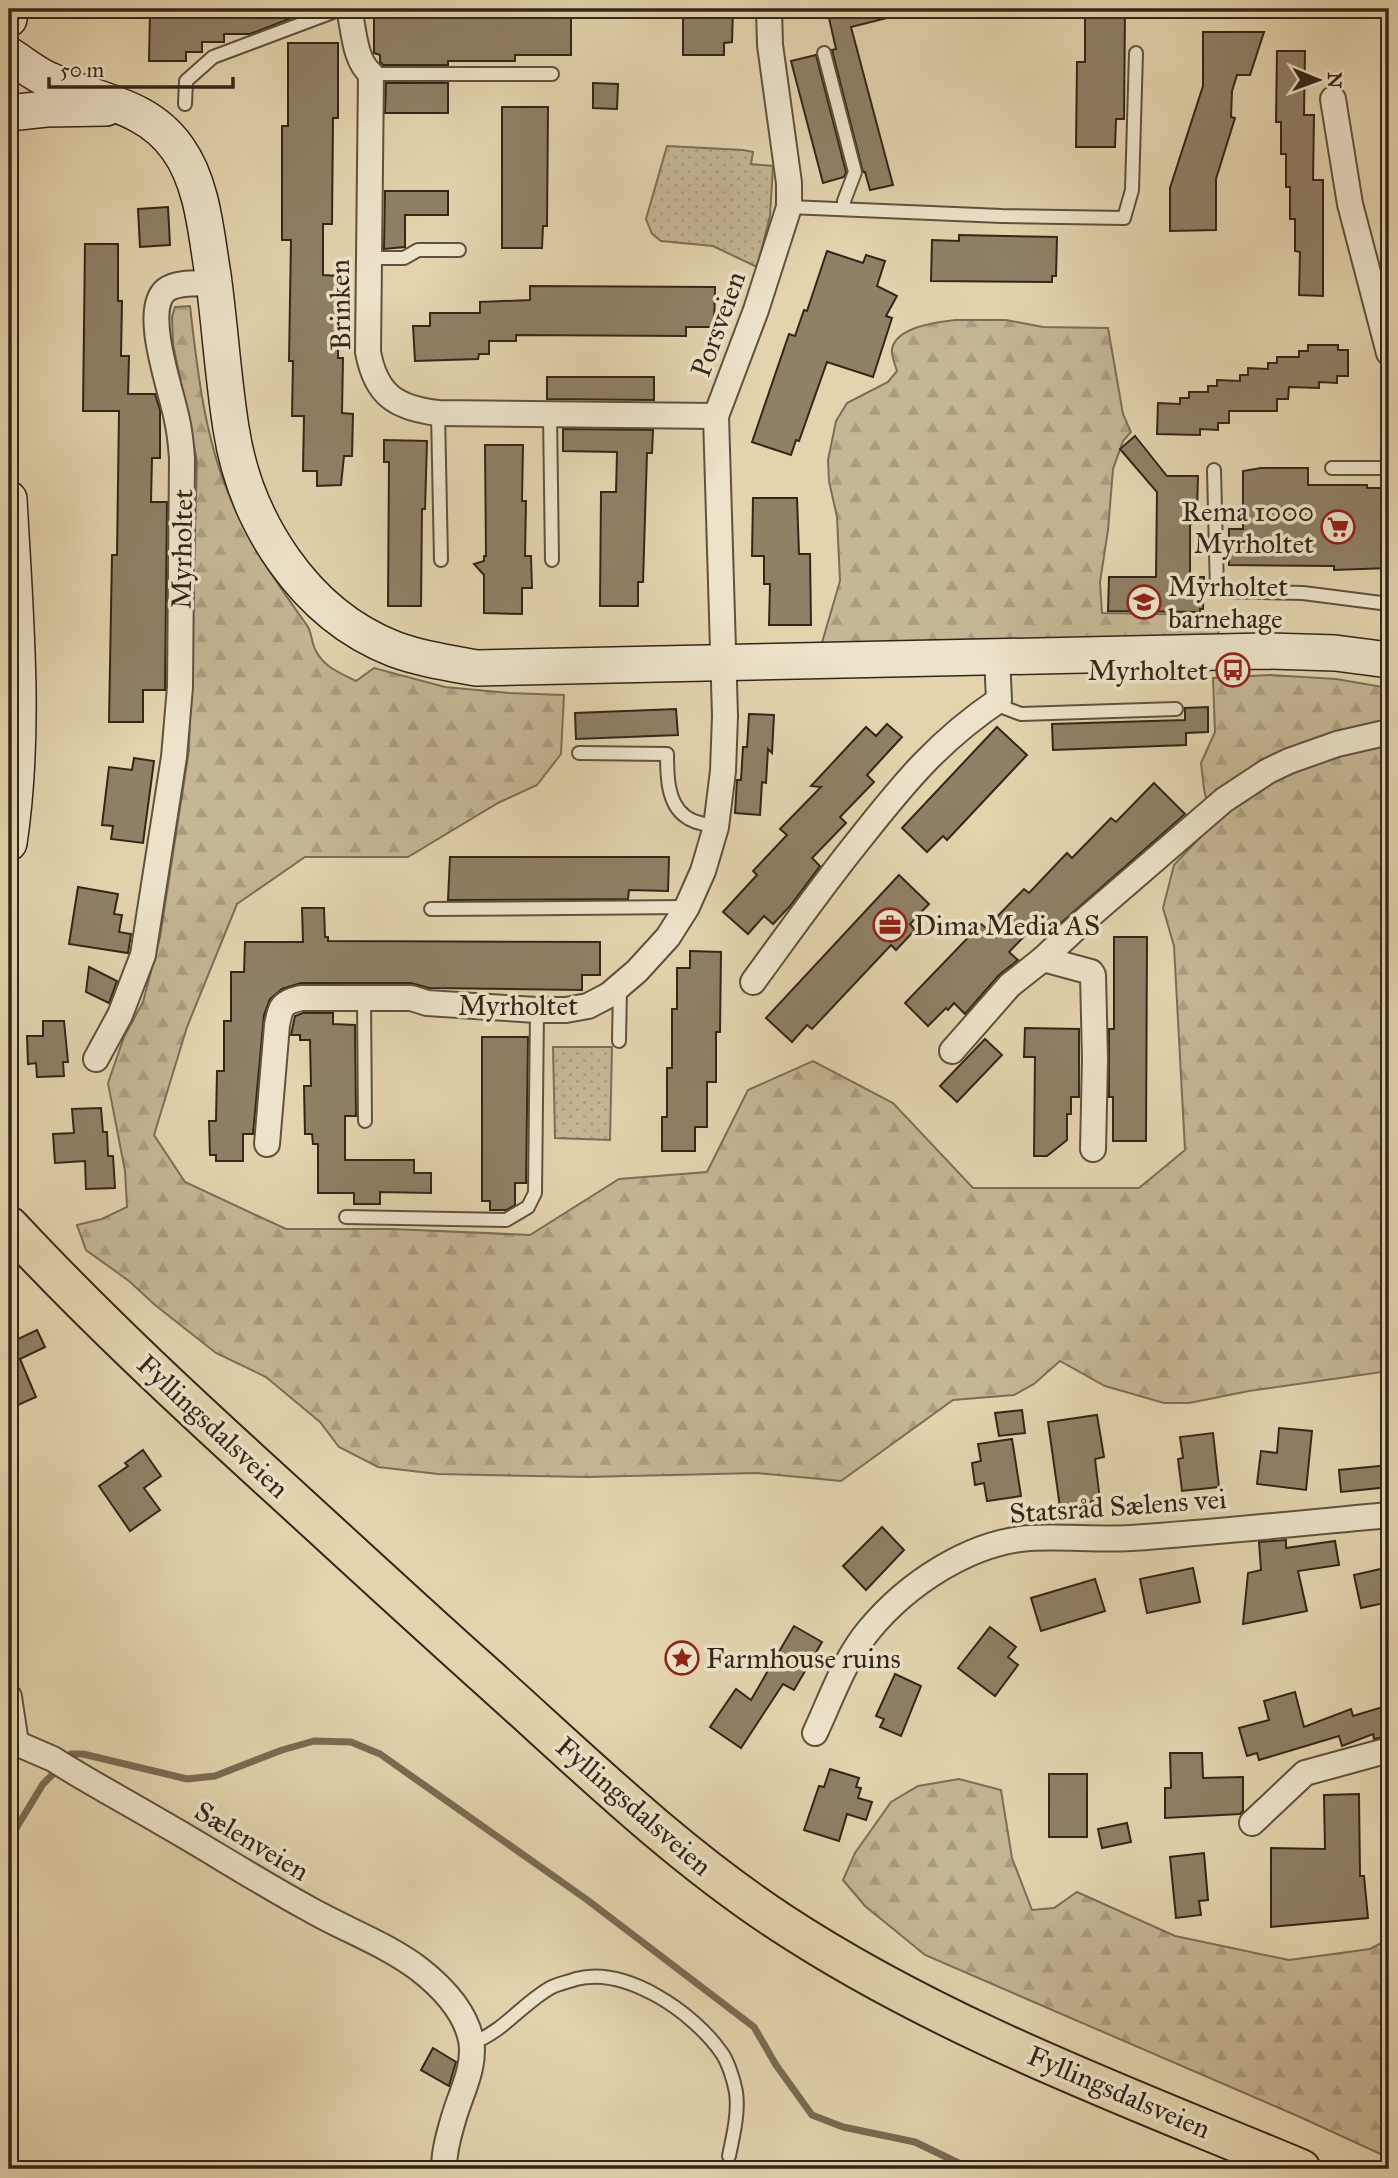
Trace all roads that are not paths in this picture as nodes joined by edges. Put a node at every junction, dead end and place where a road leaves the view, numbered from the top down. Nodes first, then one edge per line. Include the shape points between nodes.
1 (10, 9) edge
2 (341, 9) edge
3 (349, 9) edge
4 (769, 9) edge
5 (9, 19) edge
6 (824, 53) dead end
7 (1136, 53) dead end
8 (9, 55) edge
9 (371, 74) junction
10 (552, 74) dead end
11 (1333, 99) dead end
12 (185, 104) dead end
13 (127, 107) junction
14 (9, 113) edge
15 (789, 207) junction
16 (844, 209) junction
17 (459, 250) dead end
18 (368, 258) junction
19 (214, 283) junction
20 (1389, 353) edge
21 (438, 413) junction
22 (550, 414) junction
23 (716, 416) junction
24 (1332, 468) dead end
25 (1389, 468) edge
26 (1214, 470) dead end
27 (9, 499) edge
28 (441, 560) dead end
29 (552, 560) dead end
30 (1389, 604) edge
31 (998, 657) junction
32 (1389, 660) edge
33 (725, 663) junction
34 (999, 700) junction
35 (1176, 709) dead end
36 (1389, 732) edge
37 (13, 748) edge
38 (579, 754) dead end
39 (716, 827) junction
40 (9, 843) edge
41 (687, 907) junction
42 (431, 909) dead end
43 (1043, 959) junction
44 (753, 982) dead end
45 (620, 986) junction
46 (365, 998) junction
47 (537, 1010) junction
48 (620, 1041) dead end
49 (952, 1051) dead end
50 (96, 1059) dead end
51 (365, 1121) dead end
52 (267, 1144) dead end
53 (1093, 1149) dead end
54 (346, 1217) dead end
55 (9, 1226) edge
56 (9, 1251) edge
57 (69, 1290) junction
58 (1389, 1515) edge
59 (9, 1697) edge
60 (815, 1733) dead end
61 (1389, 1749) edge
62 (1252, 1823) dead end
63 (472, 2043) junction
64 (729, 2156) dead end
65 (444, 2169) edge
66 (1301, 2169) edge

1 - 5 main road
2 - 12 lane via 213,57 186,81
3 - 9 street, Brinken via 360,57
4 - 15 street, Porsveien
6 - 16 lane via 856,172
7 - 16 lane via 1132,190 1124,218
8 - 13 main road via 49,80
9 - 10 lane
9 - 18 street, Brinken
11 - 20 street via 1350,204
13 - 14 main road
13 - 19 main road via 161,129 190,170
15 - 16 lane
15 - 23 street, Porsveien
17 - 18 lane via 418,250 404,258
18 - 21 street, Brinken via 372,374 397,403
19 - 33 main road via 231,430 242,478 282,559 313,594 350,625 392,648 477,668
19 - 50 street, Myrholtet via 175,285 164,291 157,305 157,336 183,458 180,687 174,757 143,955 120,1015
21 - 22 street, Brinken
21 - 28 lane
22 - 23 street, Brinken
22 - 29 lane
23 - 33 street, Porsveien
24 - 25 lane
26 - 30 lane via 1217,591 1303,593
27 - 37 main road via 17,676
31 - 32 main road via 1278,651
31 - 33 main road
31 - 34 street
33 - 39 street, Myrholtet via 723,771
34 - 35 lane via 1005,708 1021,714
34 - 44 street via 947,738 909,776
36 - 43 street via 1337,744 1268,771 1224,800
37 - 40 main road
38 - 39 lane via 667,754 668,784 677,808 684,816
39 - 41 street, Myrholtet
41 - 42 lane
41 - 45 street, Myrholtet via 668,937
43 - 49 street via 1010,985
43 - 53 street via 1093,975
45 - 47 street, Myrholtet via 589,1006
45 - 48 lane
46 - 47 street, Myrholtet
46 - 51 lane
46 - 52 street, Myrholtet via 301,998 281,1008
47 - 54 lane via 535,1193 528,1207 506,1220
55 - 57 main road, Fyllingsdalsveien
56 - 57 main road, Fyllingsdalsveien
57 - 66 main road, Fyllingsdalsveien via 433,1629 720,1881 891,1988 988,2036
58 - 60 street, Statsråd Sælens vei via 1129,1538 1029,1538 993,1544 956,1559 912,1589 869,1630 845,1667
59 - 63 street, Sælenveien via 16,1743 418,1968 454,2002
61 - 62 street via 1305,1773
63 - 64 lane via 496,2032 552,1987 601,1976 633,1984 668,2002 723,2054 736,2092
63 - 65 street

